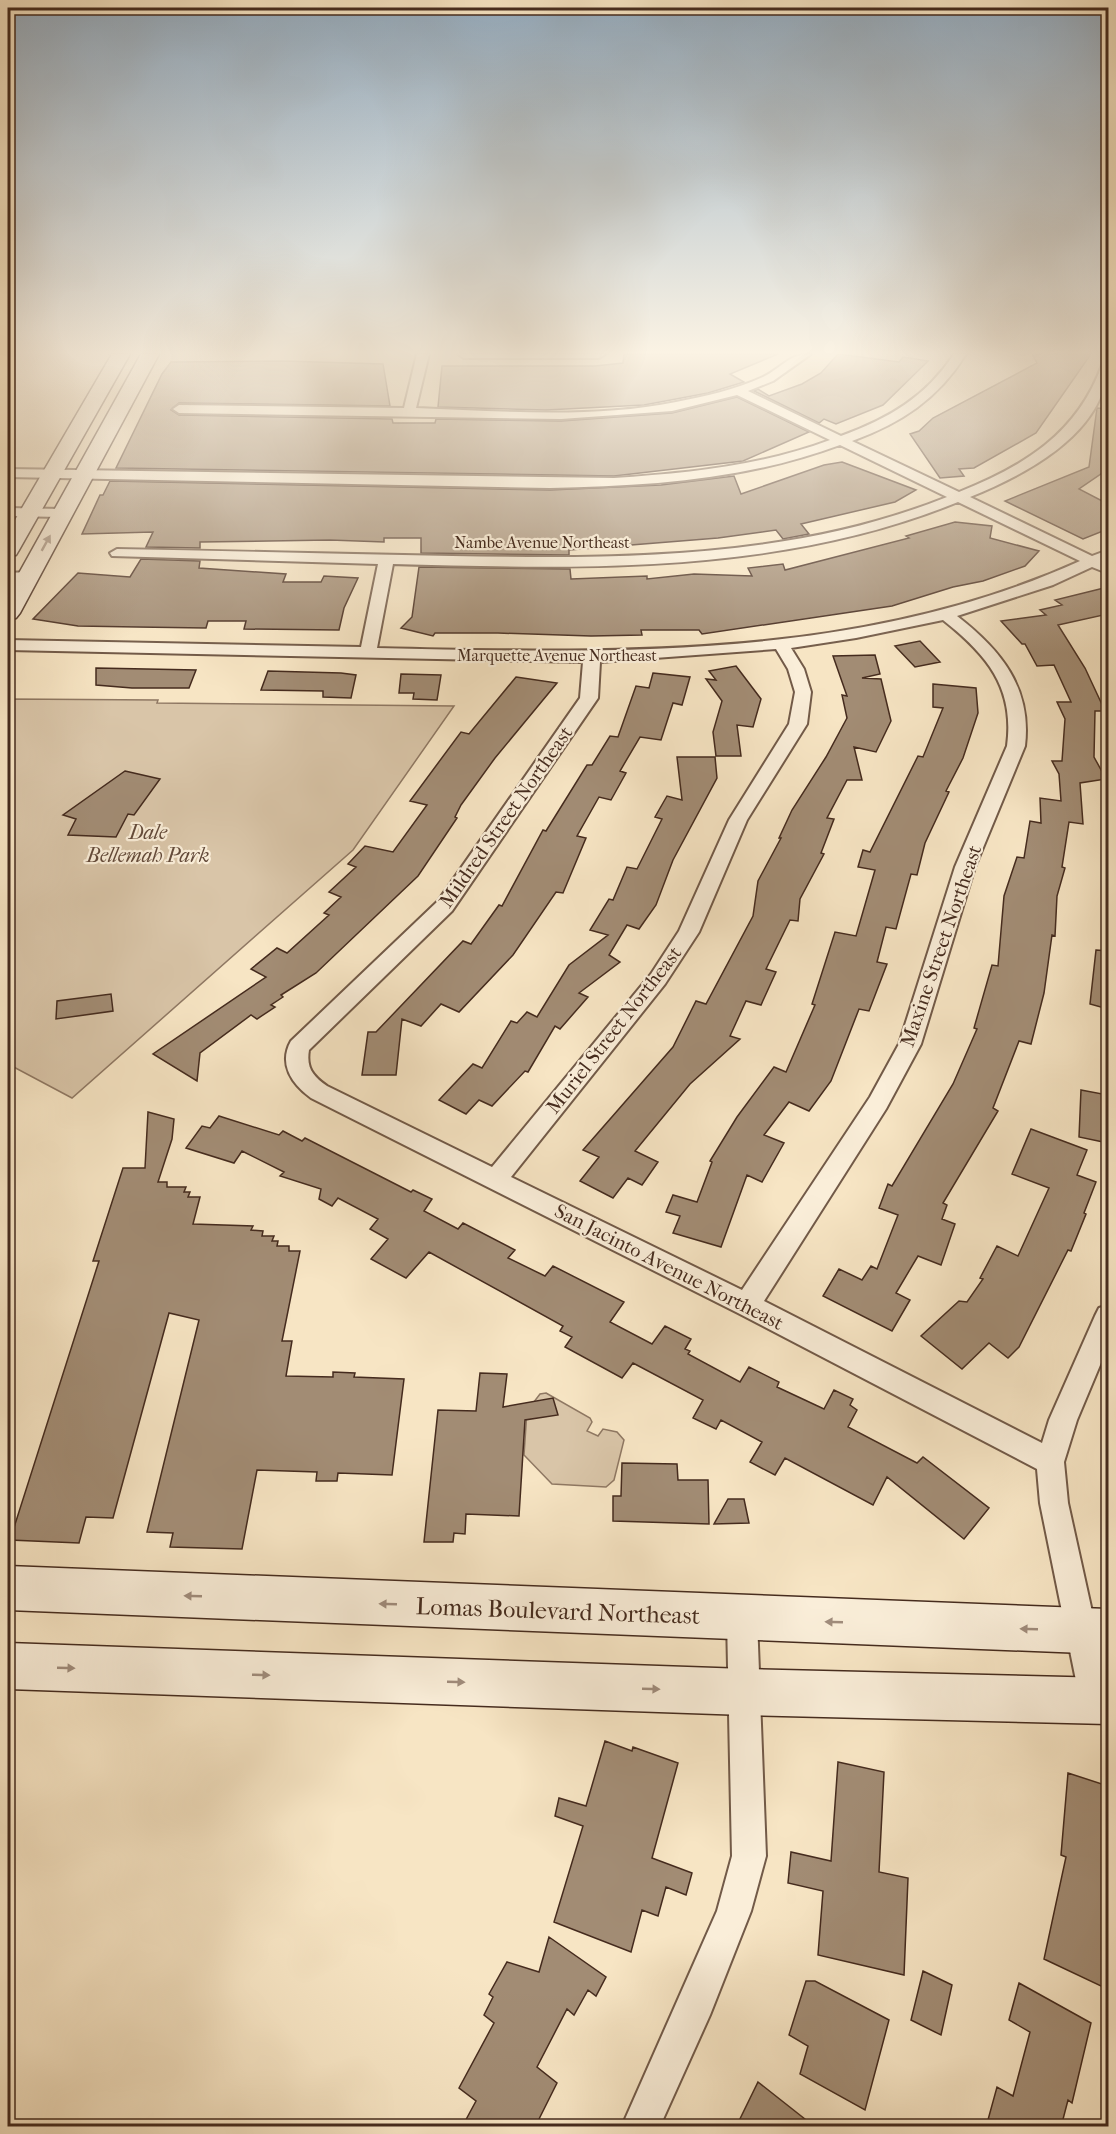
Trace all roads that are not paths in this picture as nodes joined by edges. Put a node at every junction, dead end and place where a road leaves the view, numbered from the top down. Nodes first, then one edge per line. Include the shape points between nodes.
1 (63, 454) edge
2 (95, 454) edge
3 (805, 454) edge
4 (867, 454) edge
5 (1042, 454) edge
6 (8, 473) edge
7 (51, 474) junction
8 (83, 474) junction
9 (960, 498) junction
10 (8, 512) edge
11 (29, 512) junction
12 (62, 513) junction
13 (8, 550) edge
14 (117, 553) dead end
15 (386, 559) junction
16 (1104, 562) edge
17 (17, 577) edge
18 (8, 613) edge
19 (945, 614) junction
20 (8, 645) edge
21 (781, 645) junction
22 (368, 653) junction
23 (592, 657) junction
24 (295, 1065) joint
25 (495, 1180) junction
26 (747, 1305) junction
27 (1108, 1316) edge
28 (1050, 1462) junction
29 (8, 1588) edge
30 (742, 1619) junction
31 (1094, 1631) edge
32 (8, 1666) edge
33 (745, 1692) junction
34 (1102, 1700) edge
35 (641, 2127) edge

1 - 7 main road
2 - 8 main road
3 - 8 street via 676,477 594,483
4 - 9 street
5 - 9 street, Nambe Avenue Northeast via 1004,478
6 - 7 street
7 - 8 street
7 - 11 main road
8 - 12 main road
9 - 15 street, Nambe Avenue Northeast via 868,528 729,553 604,562
9 - 16 street
10 - 11 street
11 - 12 street
11 - 13 main road
17 -> 12 main road
14 - 15 street, Nambe Avenue Northeast
15 - 22 street
16 - 19 street, Marquette Avenue Northeast
17 - 18 main road
19 - 21 street, Marquette Avenue Northeast
19 - 26 street, Maxine Street Northeast via 981,644 1006,677 1016,700 1020,730 1016,746 965,867 910,1044 878,1103
20 - 22 street, Marquette Avenue Northeast
21 - 23 street, Marquette Avenue Northeast via 689,654
21 - 25 street, Muriel Street Northeast via 796,669 803,692 798,724 738,820 689,932 658,979
22 - 23 street, Marquette Avenue Northeast
23 - 24 street, Mildred Street Northeast via 589,698 474,867 445,906 305,1039
24 - 25 street, San Jacinto Avenue Northeast via 304,1082 319,1092
25 - 26 street, San Jacinto Avenue Northeast
26 - 28 street, San Jacinto Avenue Northeast
27 - 28 street via 1063,1420
28 - 31 street via 1054,1503
30 -> 29 main road, Lomas Boulevard Northeast
31 -> 30 main road, Lomas Boulevard Northeast
30 - 33 street
31 - 34 street
32 -> 33 main road
33 - 34 main road
33 - 35 street via 749,1856 734,1911

